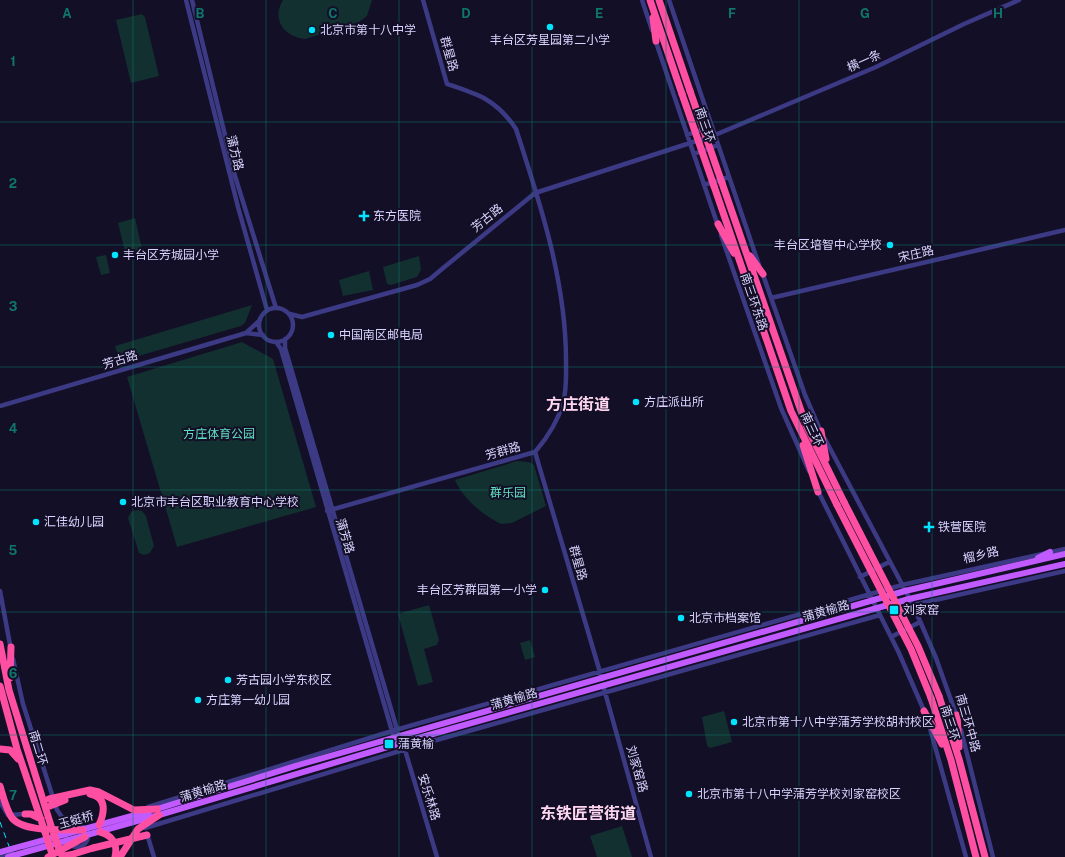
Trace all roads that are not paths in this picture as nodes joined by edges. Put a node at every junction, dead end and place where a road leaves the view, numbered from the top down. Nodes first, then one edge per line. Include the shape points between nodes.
1 (186, 0) edge
2 (192, 0) edge
3 (422, 0) edge
4 (642, 0) edge
5 (659, 0) edge
6 (669, 0) edge
7 (1019, 0) edge
8 (651, 1) edge
9 (656, 41) junction
10 (701, 96) junction
11 (676, 104) junction
12 (712, 126) junction
13 (687, 135) junction
14 (715, 135) junction
15 (691, 145) junction
16 (718, 145) junction
17 (694, 154) junction
18 (729, 177) junction
19 (704, 185) junction
20 (535, 193) junction
21 (718, 224) junction
22 (1065, 230) edge
23 (744, 248) junction
24 (743, 268) junction
25 (762, 274) junction
26 (771, 298) junction
27 (276, 308) junction
28 (267, 310) junction
29 (290, 314) junction
30 (302, 317) junction
31 (260, 320) junction
32 (293, 325) junction
33 (246, 333) junction
34 (263, 335) junction
35 (285, 339) junction
36 (276, 342) junction
37 (0, 406) edge
38 (791, 411) junction
39 (820, 431) junction
40 (535, 452) junction
41 (828, 469) junction
42 (818, 492) junction
43 (840, 503) junction
44 (329, 510) junction
45 (1065, 549) edge
46 (1050, 552) junction
47 (1065, 554) edge
48 (889, 562) junction
49 (1025, 564) junction
50 (1065, 564) edge
51 (1065, 571) edge
52 (860, 577) junction
53 (902, 585) junction
54 (0, 591) edge
55 (905, 591) junction
56 (869, 595) junction
57 (909, 599) junction
58 (872, 601) junction
59 (913, 605) junction
60 (876, 608) junction
61 (880, 615) junction
62 (920, 622) junction
63 (891, 637) junction
64 (0, 644) edge
65 (11, 647) junction
66 (728, 650) junction
67 (736, 656) junction
68 (600, 672) junction
69 (603, 682) junction
70 (0, 686) edge
71 (9, 690) junction
72 (605, 693) junction
73 (924, 711) junction
74 (957, 715) junction
75 (395, 734) junction
76 (401, 743) junction
77 (0, 749) edge
78 (404, 750) junction
79 (960, 759) junction
80 (951, 760) junction
81 (23, 766) junction
82 (281, 766) junction
83 (270, 774) junction
84 (0, 786) edge
85 (40, 794) junction
86 (35, 801) junction
87 (0, 802) edge
88 (50, 802) junction
89 (158, 812) junction
90 (25, 814) junction
91 (44, 816) junction
92 (141, 818) junction
93 (76, 825) junction
94 (99, 829) junction
95 (146, 831) junction
96 (970, 831) junction
97 (87, 832) junction
98 (65, 838) junction
99 (81, 846) junction
100 (0, 852) edge
101 (61, 855) edge
102 (0, 856) edge
103 (8, 857) edge
104 (115, 857) edge
105 (120, 857) edge
106 (154, 857) edge
107 (437, 857) edge
108 (651, 857) edge
109 (966, 857) edge
110 (972, 857) edge
111 (976, 857) edge
112 (985, 857) edge
113 (993, 857) edge

1 - 28 street, 蒲方路 via 238,207
2 - 27 street, 蒲方路 via 235,176
3 - 20 street, 群星路 via 447,84 486,98 507,115 516,129
4 - 9 street, 南三环东路
5 - 23 highway, 南三环, bridge
6 - 10 street, 南三环东路
7 - 14 street, 横一条 via 876,67
8 - 9 highway
8 - 24 highway, 南三环, bridge
9 - 11 street, 南三环东路
10 - 11 street
10 - 12 street, 南三环东路
11 - 13 street, 南三环东路
12 - 13 street
12 - 14 street, 南三环东路
13 - 15 street, 南三环东路
14 - 15 street, 横一条
14 - 16 street, 南三环东路
15 - 17 street, 南三环东路
15 - 20 street, 芳古路
16 - 17 street
16 - 18 street, 南三环东路
17 - 19 street, 南三环东路
18 - 19 street
18 - 25 street, 南三环东路
19 - 21 street, 南三环东路
20 - 30 street, 芳古路 via 424,282
20 - 40 street, 芳群路 via 557,269 566,342 566,390 554,426
21 - 24 highway
21 - 42 street, 南三环东路 via 781,408
22 - 26 street, 宋庄路
23 - 25 highway
23 - 41 highway, 南三环 via 799,405
24 - 38 highway, 南三环
25 - 26 street, 南三环东路
26 - 39 street, 南三环东路
27 - 28 street
27 - 29 street via 284,309
28 - 31 street
29 - 30 street
29 - 32 street
30 - 32 street
31 - 33 street
31 - 34 street
32 - 35 street
33 - 34 street
33 - 37 street, 芳古路
34 - 36 street
35 - 36 street
35 - 44 street, 蒲芳路 via 285,348
36 - 44 street, 蒲芳路
38 - 42 highway
38 - 43 highway, 南三环
39 - 41 highway
39 - 48 street, 南三环东路
40 - 44 street, 芳群路
40 - 68 street, 群星路
41 - 43 highway, 南三环
42 - 52 street, 南三环东路
43 - 79 highway, 南三环, bridge via 918,646 939,696
43 - 80 highway, 南三环, bridge via 911,649 931,698
44 - 75 street, 蒲芳路
45 - 46 street, 榴乡路
46 - 49 main road
46 - 53 street, 榴乡路
47 - 49 main road, 榴乡路
48 - 52 street
48 - 53 street, 南三环东路
49 - 55 main road, 榴乡路
50 - 57 main road
51 - 59 street
52 - 56 street, 南三环东路
53 - 55 street, 南三环东路
53 - 56 street, 榴乡路
54 - 65 street
55 - 57 street, 南三环东路
55 - 58 main road, 榴乡路
56 - 58 street, 南三环东路
56 - 68 street, 榴乡路
57 - 59 street, 南三环中路
57 - 60 main road, 蒲黄榆路
58 - 60 street, 南三环东路
58 - 69 main road, 蒲黄榆路
59 - 62 street, 南三环中路
60 - 61 street
60 - 66 main road, 蒲黄榆路
61 - 63 street
61 - 67 street
62 - 63 street
62 - 74 street, 南三环中路
63 - 73 street
64 - 71 highway, 南二环
65 - 71 highway
65 - 93 street via 23,704 57,810 62,817
66 - 67 street
66 - 69 main road, 蒲黄榆路
67 - 72 street
68 - 69 street, 群星路
68 - 75 street, 榴乡路
69 - 72 street, 刘家窑路
69 - 75 main road, 蒲黄榆路
69 - 76 main road, 蒲黄榆路
70 - 81 highway, 南二环
71 - 85 highway, 南二环
72 - 78 street
72 - 108 street, 刘家窑路
73 - 80 highway
73 - 109 street
74 - 79 highway
74 - 113 street, 南三环中路
75 - 76 street, 蒲芳路
75 - 82 street, 榴乡路
75 - 83 main road, 蒲黄榆路
76 - 78 street, 安乐林路
76 - 89 main road, 蒲黄榆路
77 - 81 highway via 10,750
78 - 95 street
78 - 107 street, 安乐林路
79 - 112 highway, 南三环
80 - 96 highway, 南三环
81 - 86 highway, 南二环
82 - 83 main road
82 - 92 street, 榴乡路 via 139,810
83 - 89 main road, 蒲黄榆路
84 - 97 highway, bridge via 11,816 22,825
85 - 88 highway
85 - 91 highway, 南二环
86 - 90 highway
86 - 91 highway, 南二环
87 - 90 street via 8,815
88 - 89 highway, bridge via 90,790 134,810
88 - 91 highway
88 - 94 highway, bridge via 81,794 93,794 101,800 104,807
89 - 94 main road, 玉蜓桥, bridge
89 - 105 highway, bridge via 138,828
90 - 91 highway
91 - 101 highway, 南二环, bridge
92 - 95 street
92 - 97 street
93 - 97 street
93 - 98 street via 70,827
94 - 97 main road, 玉蜓桥, bridge
94 - 104 highway, bridge via 114,841
95 - 101 highway, bridge
95 - 106 street
96 - 110 highway
96 - 111 highway, 南三环
97 - 99 street via 86,842
97 - 100 main road, 玉蜓桥, bridge
97 - 101 highway, bridge
97 - 103 main road, 玉蜓桥, bridge
98 - 99 street via 72,846
98 - 102 street
99 - 101 street

